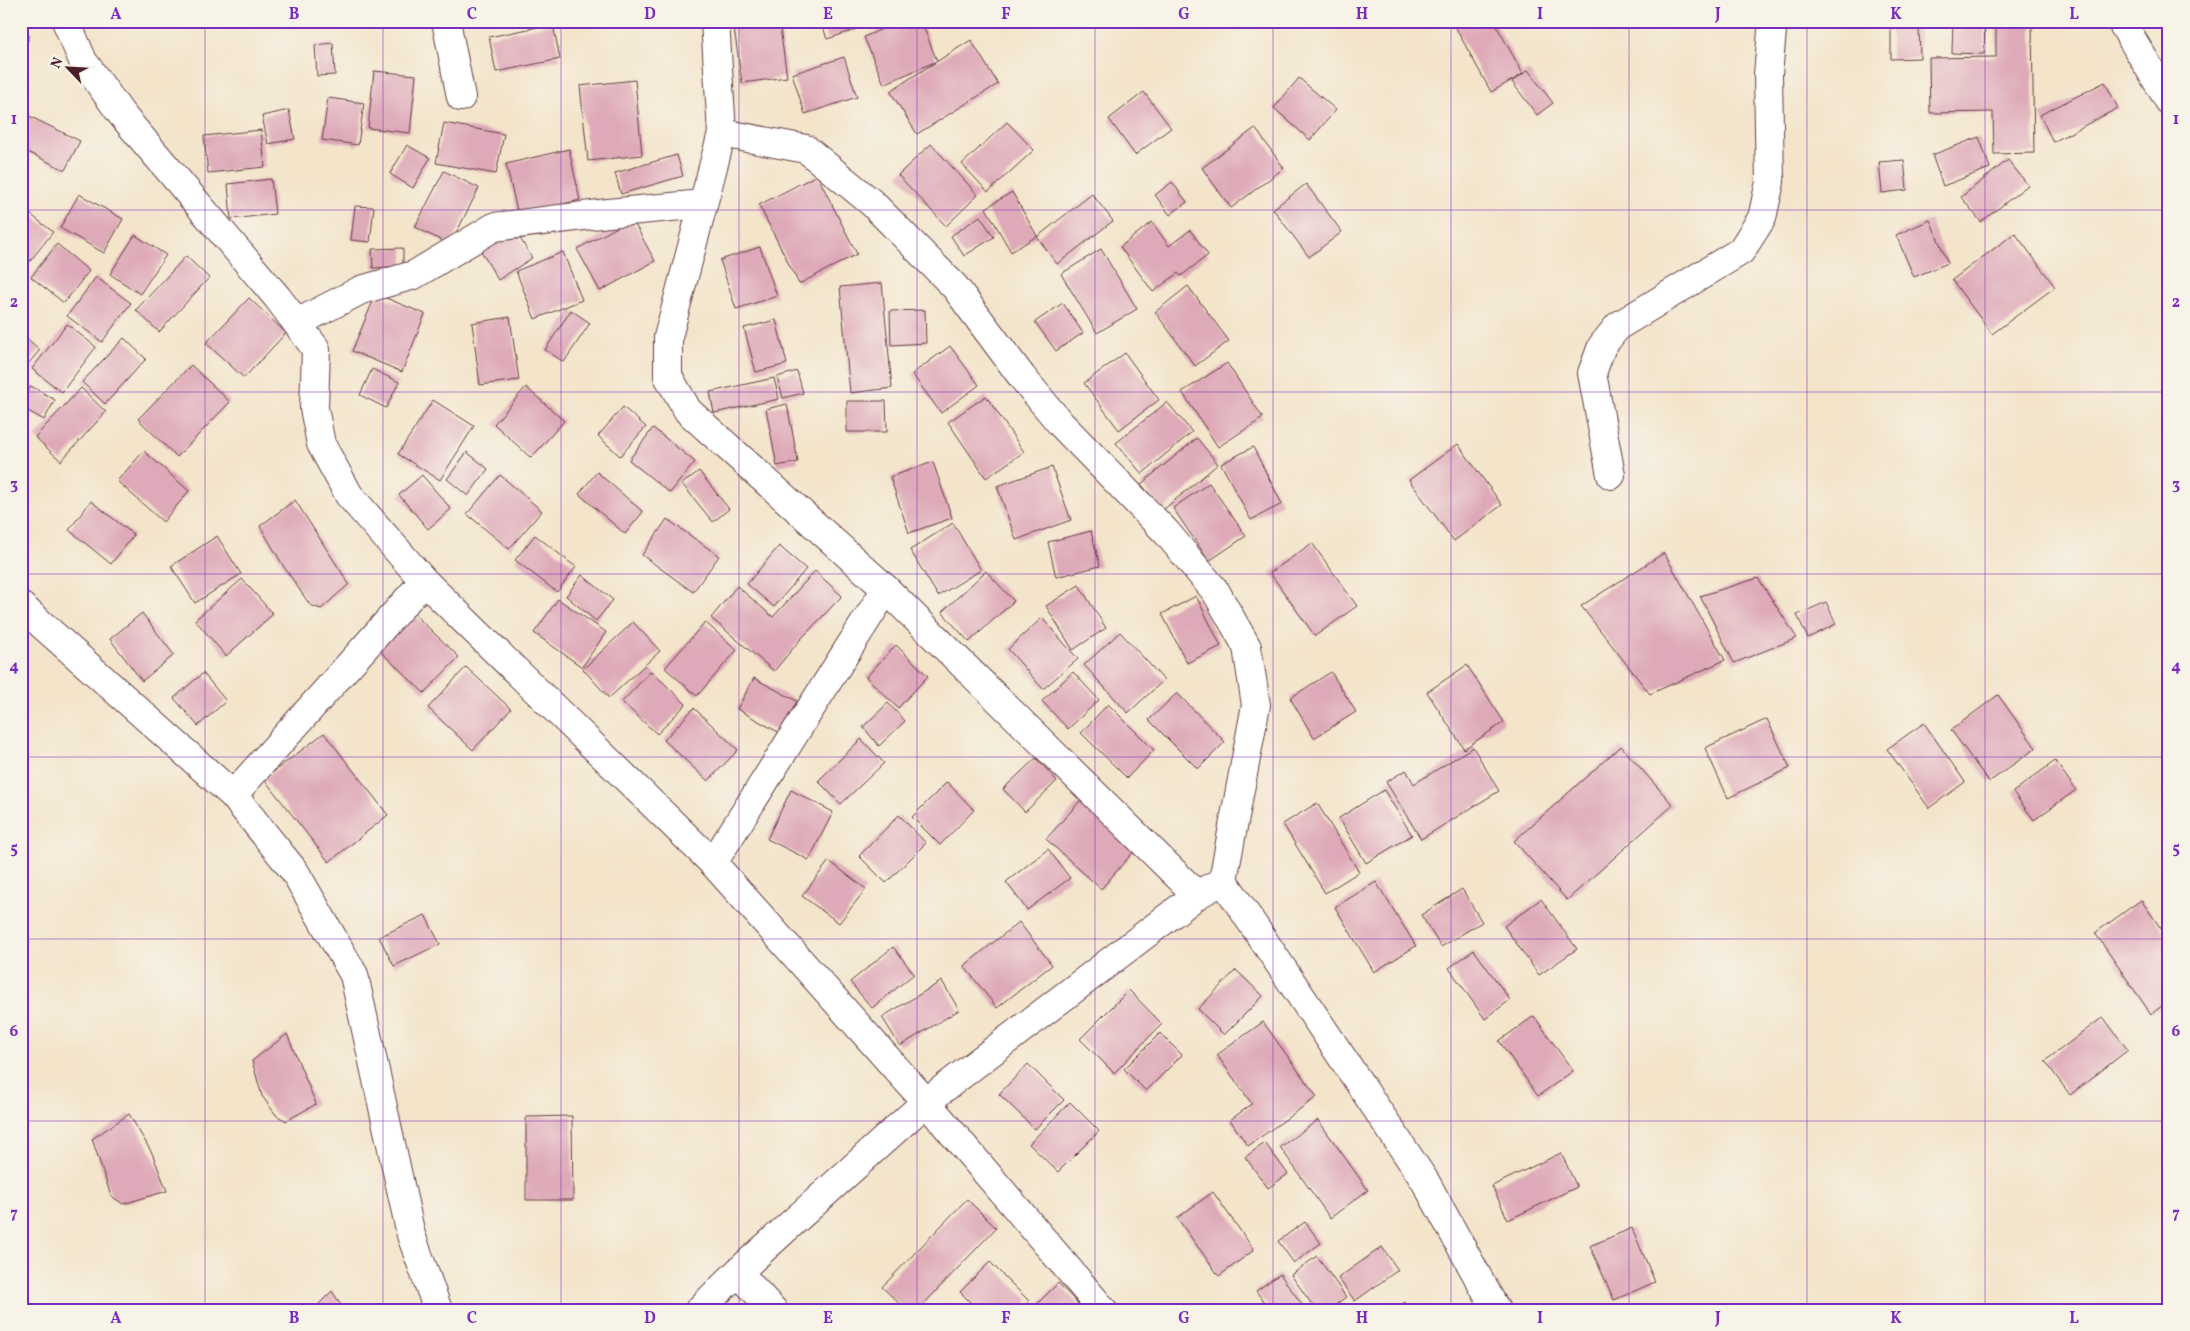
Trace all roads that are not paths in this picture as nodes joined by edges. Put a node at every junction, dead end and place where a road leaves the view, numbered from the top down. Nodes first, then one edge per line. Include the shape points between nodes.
1 (66, 21) edge
2 (446, 21) edge
3 (716, 21) edge
4 (1773, 21) edge
5 (2121, 21) edge
6 (461, 97) dead end
7 (2169, 101) edge
8 (722, 133) junction
9 (703, 204) junction
10 (297, 323) junction
11 (1611, 475) dead end
12 (424, 581) junction
13 (886, 589) junction
14 (21, 606) edge
15 (232, 795) junction
16 (712, 863) junction
17 (1223, 880) junction
18 (1197, 895) junction
19 (926, 1102) junction
20 (738, 1272) junction
21 (438, 1310) edge
22 (699, 1310) edge
23 (773, 1310) edge
24 (1103, 1310) edge
25 (1496, 1310) edge

1 - 10 street via 83,61 122,115
2 - 6 street
3 - 8 street
4 - 11 street via 1768,74 1770,182 1762,218 1741,251 1618,326 1602,346 1592,373
5 - 7 street
8 - 9 street
8 - 17 street via 806,149 872,203 955,287 1061,424 1168,533 1216,592 1246,647 1256,705
9 - 10 street via 494,228 414,275 361,290
9 - 13 street via 668,337 668,376 688,411
10 - 12 street via 316,349 314,408 321,444 349,495
12 - 15 street
12 - 16 street
13 - 16 street
13 - 18 street
14 - 15 street
15 - 21 street via 295,872 354,975 411,1235
16 - 19 street
17 - 18 street
17 - 25 street via 1425,1181
18 - 19 street
19 - 20 street
19 - 24 street
20 - 22 street
20 - 23 street

